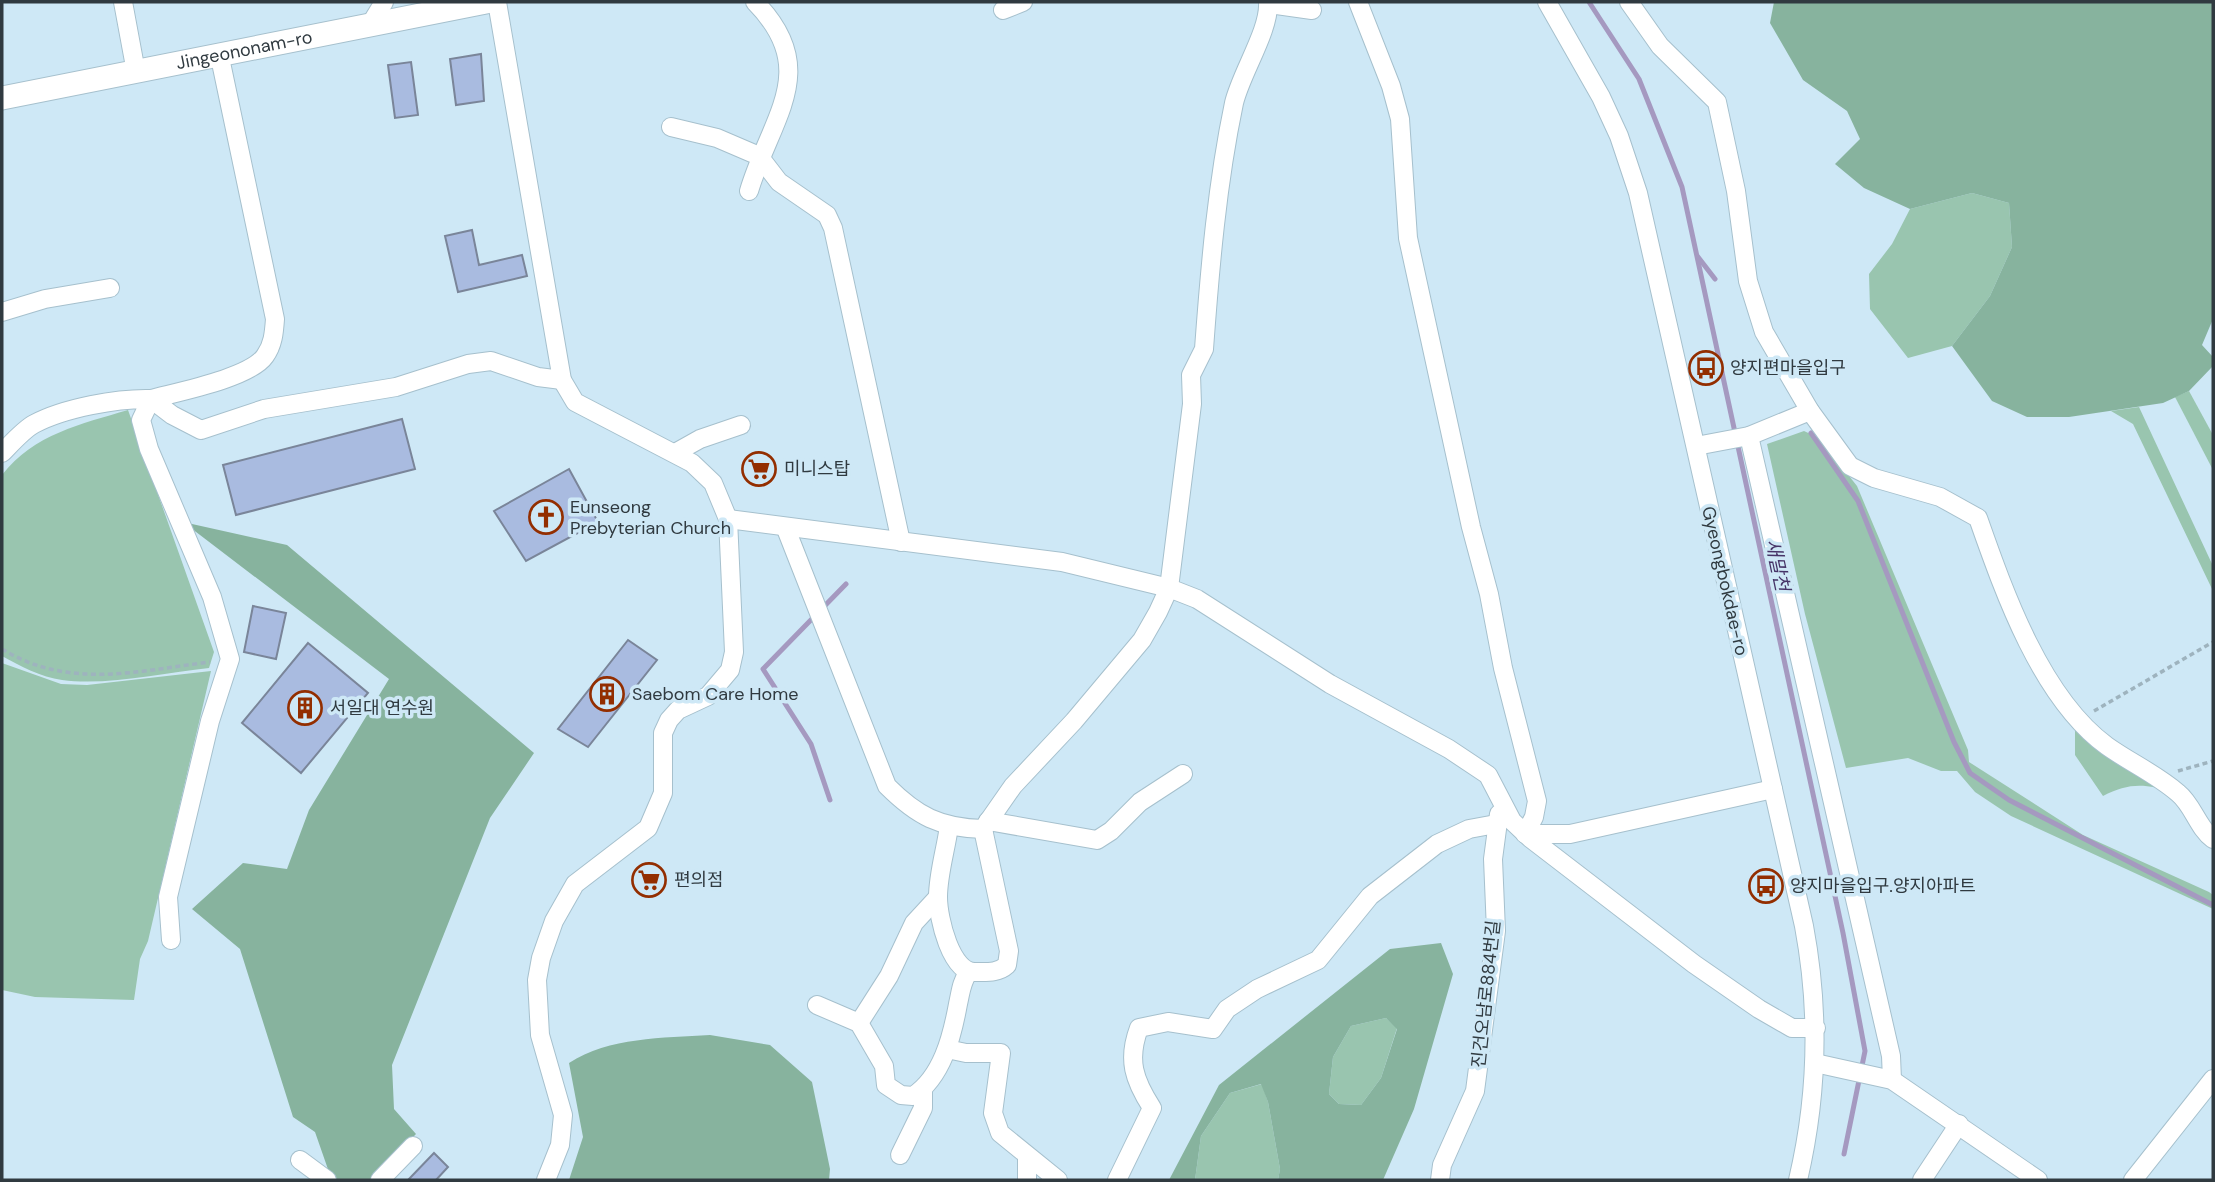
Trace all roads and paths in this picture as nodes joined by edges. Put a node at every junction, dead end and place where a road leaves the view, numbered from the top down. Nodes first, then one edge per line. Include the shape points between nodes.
1 (122, 2) edge
2 (384, 2) edge
3 (486, 2) edge
4 (497, 2) edge
5 (755, 2) edge
6 (1023, 2) edge
7 (1358, 2) edge
8 (1547, 2) edge
9 (1629, 2) edge
10 (1268, 3) edge
11 (1003, 10) dead end
12 (1312, 10) dead end
13 (370, 25) junction
14 (219, 53) junction
15 (136, 72) junction
16 (2, 98) edge
17 (671, 127) dead end
18 (759, 156) junction
19 (749, 191) dead end
20 (110, 288) dead end
21 (2, 312) edge
22 (562, 380) junction
23 (151, 398) junction
24 (1810, 411) junction
25 (741, 425) dead end
26 (1749, 436) junction
27 (1696, 446) junction
28 (2, 453) edge
29 (675, 453) junction
30 (728, 519) junction
31 (786, 529) junction
32 (901, 542) junction
33 (1169, 588) junction
34 (2213, 642) edge
35 (2, 649) edge
36 (230, 659) junction
37 (2081, 720) junction
38 (2213, 761) edge
39 (1183, 774) dead end
40 (2159, 777) junction
41 (1773, 789) junction
42 (1503, 801) junction
43 (1496, 824) junction
44 (985, 825) junction
45 (949, 826) junction
46 (1525, 834) junction
47 (2213, 839) edge
48 (938, 897) junction
49 (171, 940) dead end
50 (968, 973) junction
51 (817, 1005) dead end
52 (859, 1023) junction
53 (1816, 1028) junction
54 (947, 1049) junction
55 (1815, 1063) junction
56 (2213, 1079) edge
57 (1892, 1080) junction
58 (923, 1090) junction
59 (1959, 1124) junction
60 (413, 1146) dead end
61 (900, 1155) dead end
62 (1027, 1158) junction
63 (300, 1160) dead end
64 (327, 1180) edge
65 (380, 1180) edge
66 (546, 1180) edge
67 (1027, 1180) edge
68 (1058, 1180) edge
69 (1117, 1180) edge
70 (1440, 1180) edge
71 (1798, 1180) edge
72 (1922, 1180) edge
73 (2038, 1180) edge
74 (2133, 1180) edge

1 - 15 street
2 - 13 street
3 - 13 main road, Jingeononam-ro
4 - 22 street
5 - 18 street via 775,22 789,61 782,109
6 - 11 street
7 - 46 street via 1400,120 1408,237 1537,801
8 - 27 street, Gyeongbokdae-ro via 1619,136 1638,193
9 - 24 street via 1660,46 1717,102 1736,191 1748,281 1764,331
10 - 12 street
10 - 33 street via 1230,124 1204,349 1191,375 1192,404
13 - 14 main road, Jingeononam-ro
14 - 15 main road, Jingeononam-ro
14 - 23 street via 275,319 273,342 264,359 236,374
15 - 16 main road, Jingeononam-ro
17 - 18 street via 718,138
18 - 19 street
18 - 32 street via 779,182 827,215 833,228
20 - 21 street
22 - 23 street via 491,361 468,363 396,387 264,409 201,430
22 - 29 street via 575,402
23 - 28 street via 130,398 33,424
23 - 36 street via 141,420 149,449 212,597
24 - 26 street
24 - 37 street via 1850,466 1874,478 1940,497 1978,518 2007,599 2040,666
25 - 29 street
26 - 27 street
26 - 57 street via 1891,1056
27 - 41 street, Gyeongbokdae-ro
29 - 30 street via 713,483
30 - 31 street
30 - 66 street via 734,652 730,670 708,696 678,709 669,720 663,733 663,793 648,828 575,884 541,958 537,980 540,1035 563,1115 560,1144
31 - 32 street
31 - 45 street via 887,786 906,805
32 - 33 street via 1062,562
33 - 42 street via 1197,599 1330,684 1449,749 1488,775
33 - 44 street via 1142,640 1013,786
34 - 37 path
35 - 36 path via 53,672 99,675
36 - 49 street via 210,721 168,897
37 - 40 street via 2106,746
38 - 40 path
39 - 44 street via 1140,802 1097,840
40 - 47 street via 2184,798
41 - 46 street via 1570,834
41 - 53 street, Gyeongbokdae-ro via 1811,960
42 - 43 street, 진건오남로884번길
42 - 46 street via 1512,821
43 - 69 street via 1469,829 1437,844 1370,896 1318,960 1257,989 1227,1009 1213,1029 1168,1022 1139,1028 1132,1065 1137,1086 1152,1108
43 - 70 street, 진건오남로884번길 via 1496,932 1475,1091
44 - 45 street
44 - 50 street via 1009,951 1001,971
45 - 48 street
46 - 53 street via 1759,1009 1792,1028
48 - 50 street via 945,933 959,967
48 - 52 street via 914,923 890,976
50 - 54 street via 961,983
51 - 52 street
52 - 58 street via 884,1066 887,1085 901,1095 913,1096
53 - 55 street, Gyeongbokdae-ro
54 - 58 street
54 - 62 street via 1001,1053 993,1113 1000,1133
55 - 57 street
55 - 71 street, Gyeongbokdae-ro via 1811,1117
56 - 74 street
57 - 59 street
58 - 61 street via 923,1108
59 - 72 street
59 - 73 street
60 - 65 street
62 - 67 street
62 - 68 street
63 - 64 street

